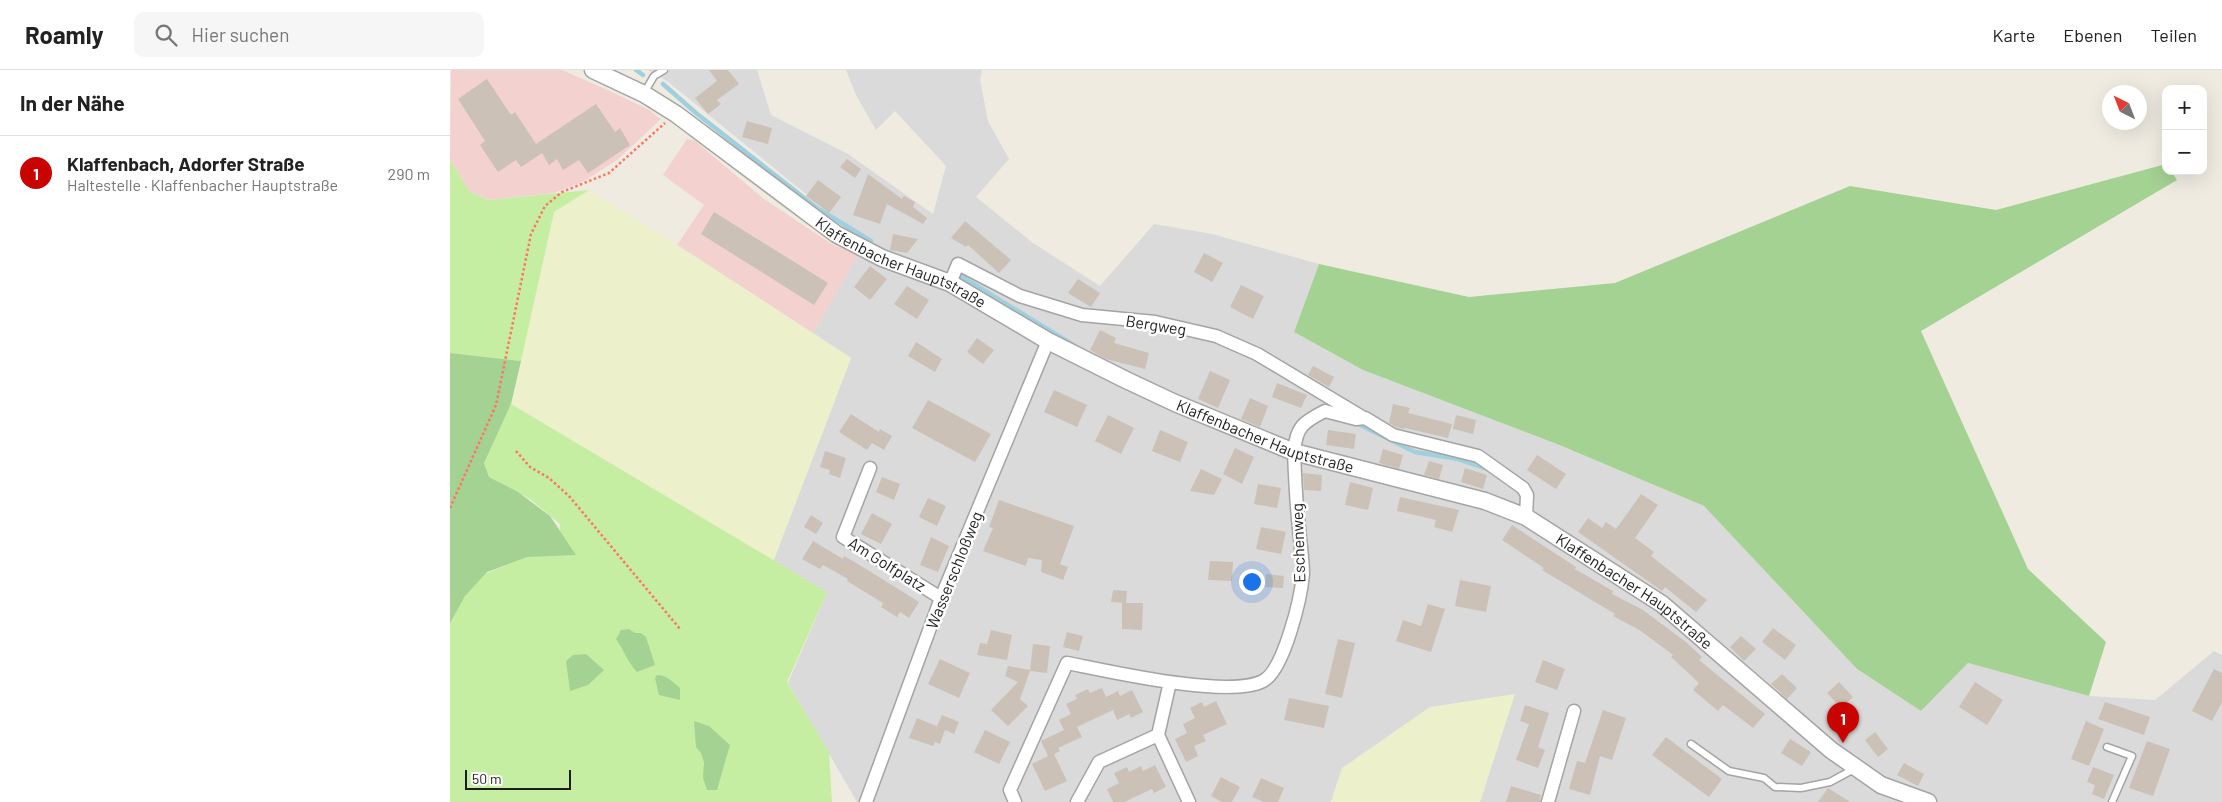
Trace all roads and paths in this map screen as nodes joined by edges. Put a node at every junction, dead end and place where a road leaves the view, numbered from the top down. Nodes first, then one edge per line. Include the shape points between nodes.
1 (593, 70) edge
2 (664, 70) edge
3 (644, 94) junction
4 (676, 114) junction
5 (950, 283) junction
6 (1048, 341) junction
7 (1364, 418) junction
8 (1294, 444) junction
9 (516, 451) dead end
10 (870, 468) dead end
11 (450, 508) edge
12 (1526, 517) junction
13 (942, 598) junction
14 (680, 628) dead end
15 (1170, 682) junction
16 (1574, 711) dead end
17 (1158, 735) junction
18 (1691, 744) dead end
19 (2107, 747) dead end
20 (1855, 768) junction
21 (2113, 801) edge
22 (866, 802) edge
23 (1015, 802) edge
24 (1077, 802) edge
25 (1189, 802) edge
26 (1548, 802) edge
27 (1928, 802) edge

1 - 3 street, Klaffenbacher Hauptstraße
2 - 3 lane via 654,76
3 - 4 street, Klaffenbacher Hauptstraße
4 - 5 street, Klaffenbacher Hauptstraße via 836,234 882,258
4 - 11 path via 608,173 562,192 545,206 531,234 496,405
5 - 6 street, Klaffenbacher Hauptstraße
5 - 7 street, Bergweg via 958,264 1020,296 1082,315 1155,322 1216,336 1257,354
6 - 8 street, Klaffenbacher Hauptstraße via 1175,403
6 - 13 street, Wasserschloßweg
7 - 8 street, Bergweg via 1325,411 1305,421
7 - 12 street, Bergweg via 1393,435 1485,460 1523,488 1527,495
8 - 12 street, Klaffenbacher Hauptstraße via 1485,501
8 - 15 street, Eschenweg via 1303,572 1299,598 1275,671 1263,681 1246,687
9 - 14 path via 530,467 549,478 569,496
10 - 13 street, Am Golfplatz via 843,537
12 - 20 street, Klaffenbacher Hauptstraße via 1662,604
13 - 22 street, Wasserschloßweg
15 - 17 street
15 - 23 street, Eschenweg via 1068,663 1010,790
16 - 26 street
17 - 24 street via 1099,762
17 - 25 street
18 - 20 lane via 1729,771 1764,778 1775,786 1801,788 1830,782
19 - 21 lane via 2132,756
20 - 27 street, Klaffenbacher Hauptstraße via 1881,785

